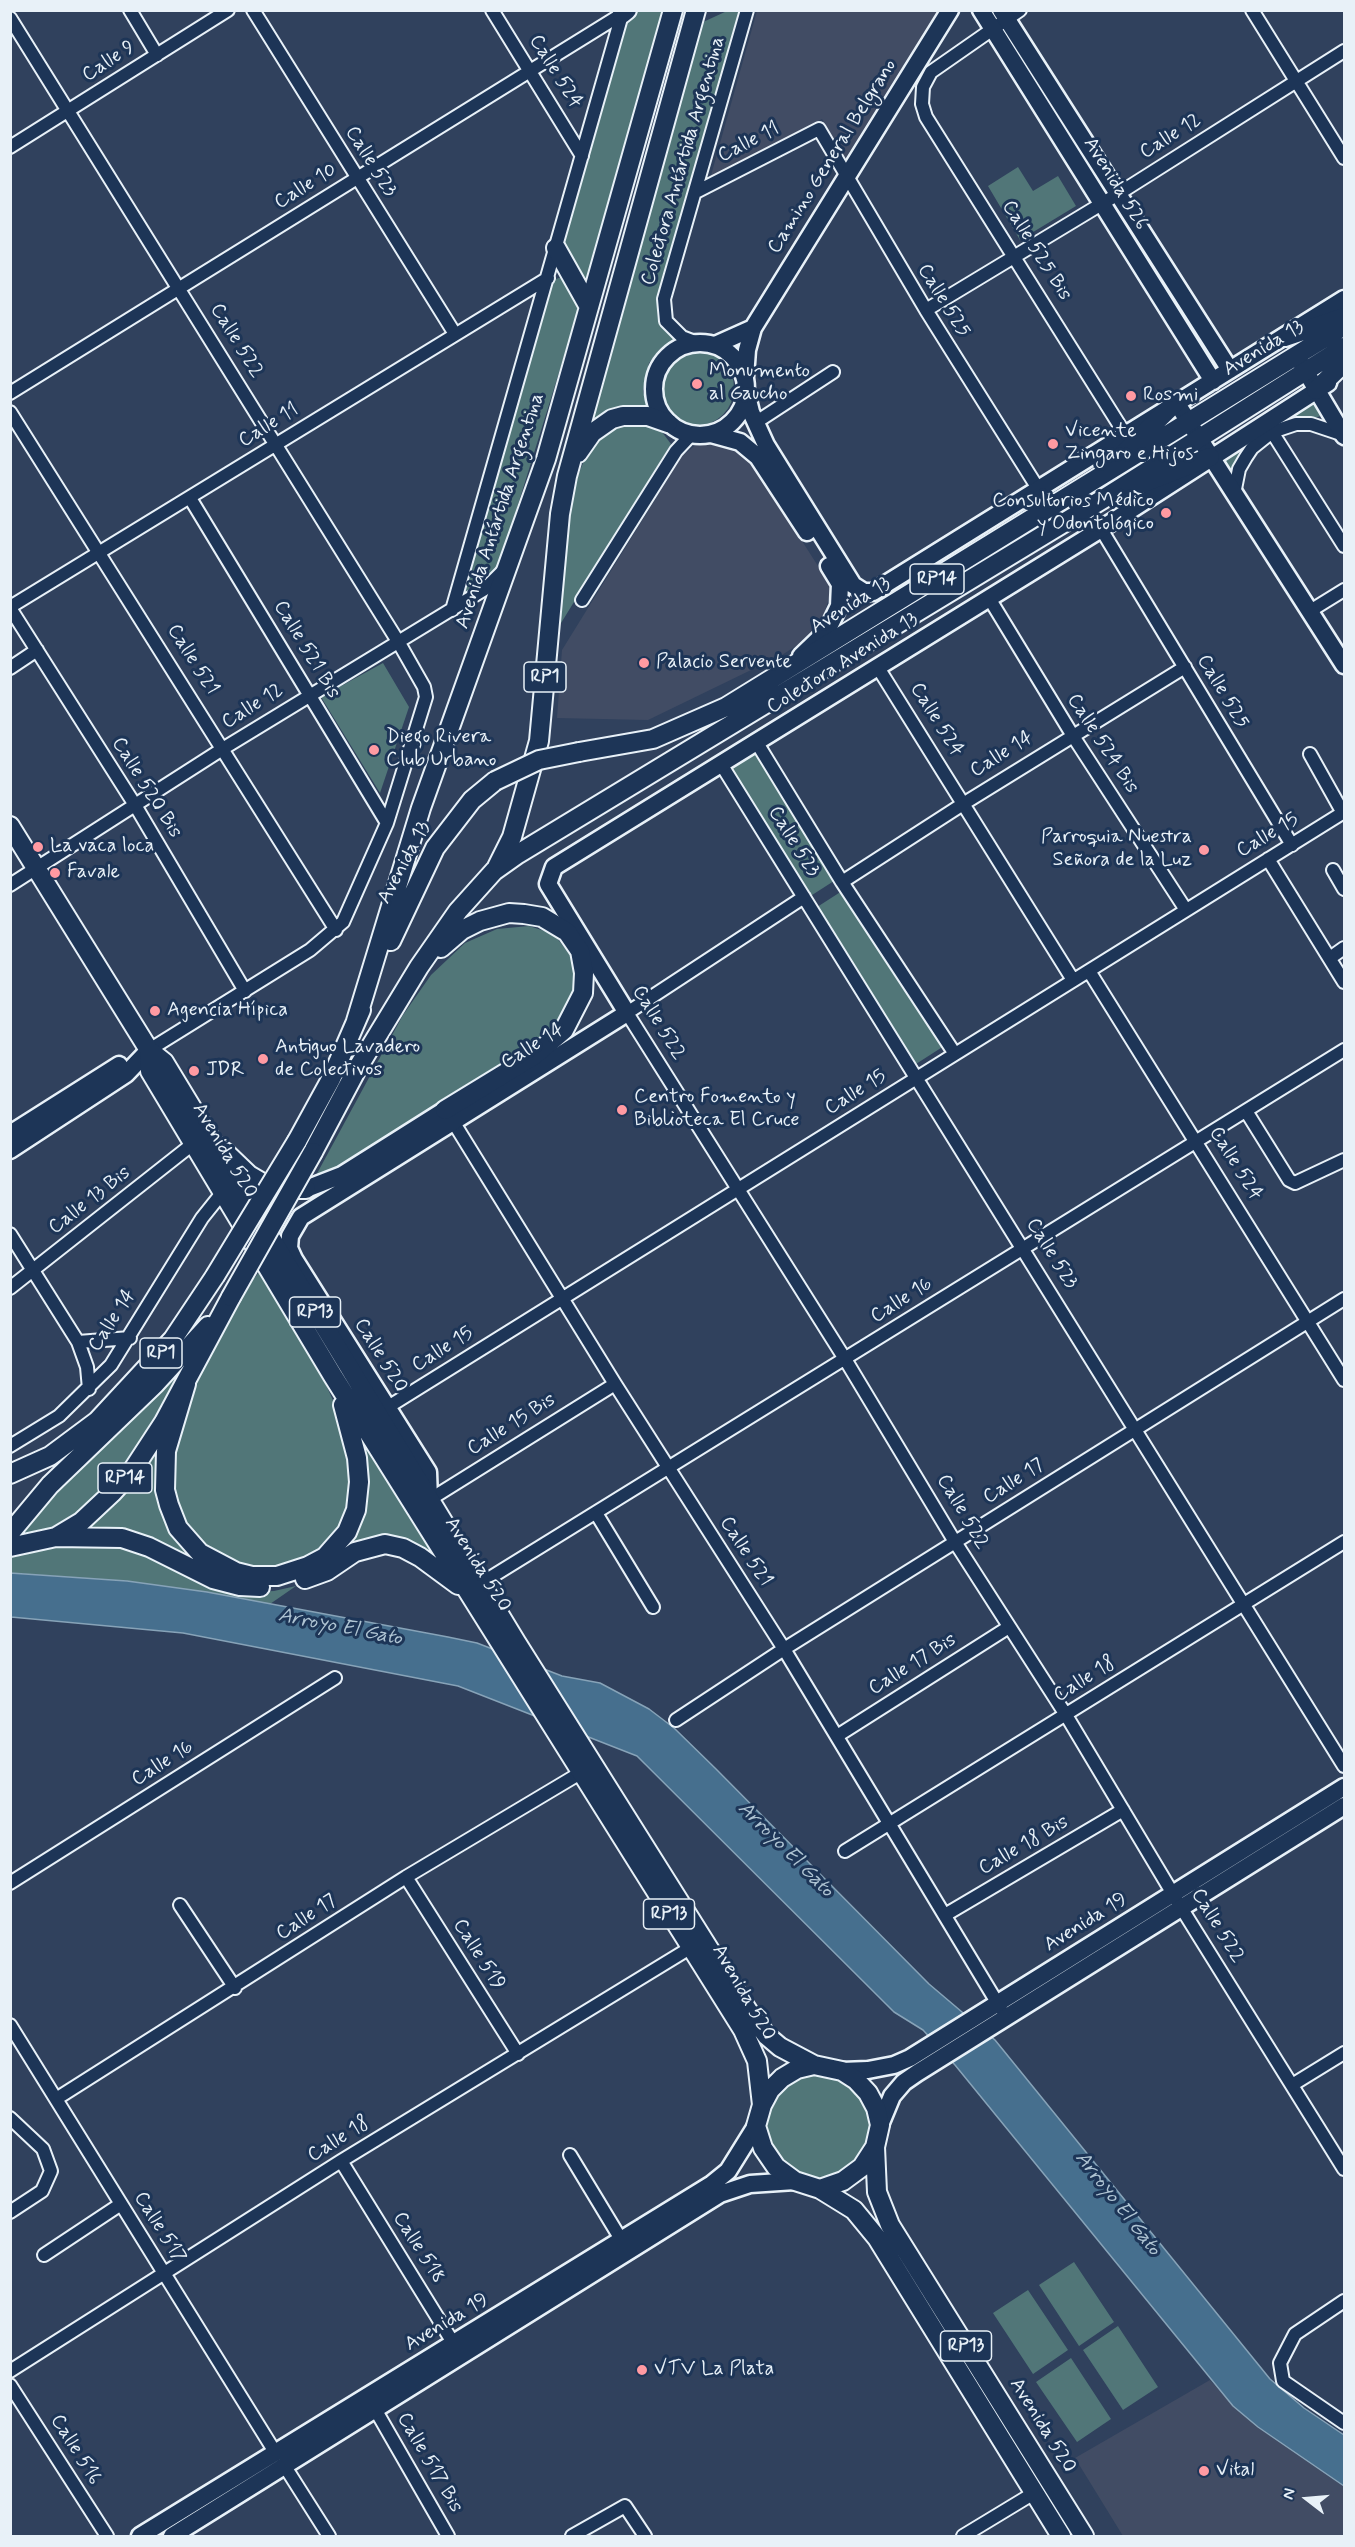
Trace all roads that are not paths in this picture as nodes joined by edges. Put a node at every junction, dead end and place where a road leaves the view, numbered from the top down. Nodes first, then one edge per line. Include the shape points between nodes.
1 (130, 10) edge
2 (228, 10) edge
3 (253, 10) edge
4 (492, 10) edge
5 (673, 10) edge
6 (747, 10) edge
7 (950, 10) edge
8 (981, 10) edge
9 (1252, 10) edge
10 (624, 12) edge
11 (1009, 13) edge
12 (697, 14) edge
13 (10, 18) edge
14 (992, 28) junction
15 (1344, 51) edge
16 (157, 55) junction
17 (530, 71) junction
18 (1297, 81) junction
19 (69, 111) junction
20 (819, 129) joint
21 (10, 147) edge
22 (582, 156) junction
23 (1344, 158) edge
24 (356, 178) junction
25 (846, 178) junction
26 (696, 192) junction
27 (1118, 194) junction
28 (1102, 202) junction
29 (556, 248) junction
30 (1015, 256) junction
31 (548, 278) junction
32 (179, 289) junction
33 (1344, 299) edge
34 (588, 305) junction
35 (926, 310) junction
36 (1344, 317) edge
37 (1344, 326) edge
38 (753, 328) junction
39 (455, 334) junction
40 (1285, 337) junction
41 (695, 342) junction
42 (716, 345) junction
43 (1344, 347) edge
44 (1344, 363) edge
45 (1301, 364) junction
46 (1230, 370) junction
47 (833, 372) dead end
48 (1344, 372) edge
49 (1213, 381) junction
50 (745, 384) junction
51 (1316, 390) junction
52 (10, 393) edge
53 (1176, 402) junction
54 (10, 412) edge
55 (1188, 421) junction
56 (668, 423) junction
57 (755, 423) junction
58 (1272, 432) junction
59 (711, 434) junction
60 (1125, 434) junction
61 (691, 435) junction
62 (1344, 436) edge
63 (1199, 438) junction
64 (275, 445) junction
65 (1210, 457) junction
66 (567, 476) junction
67 (1039, 490) junction
68 (1098, 491) junction
69 (1234, 494) junction
70 (190, 498) junction
71 (1101, 529) junction
72 (1344, 546) edge
73 (100, 551) junction
74 (512, 560) junction
75 (1344, 590) edge
76 (989, 598) junction
77 (582, 600) dead end
78 (10, 608) edge
79 (452, 610) junction
80 (1310, 611) junction
81 (399, 643) junction
82 (37, 650) junction
83 (1344, 665) edge
84 (877, 666) junction
85 (1185, 667) junction
86 (10, 668) edge
87 (781, 675) junction
88 (311, 695) junction
89 (1073, 736) junction
90 (756, 743) junction
91 (224, 748) junction
92 (1310, 754) dead end
93 (721, 764) junction
94 (963, 804) junction
95 (135, 805) junction
96 (1343, 812) edge
97 (387, 824) junction
98 (10, 826) edge
99 (1292, 845) junction
100 (1268, 859) junction
101 (37, 869) junction
102 (1333, 870) dead end
103 (494, 871) junction
104 (549, 876) joint
105 (842, 882) junction
106 (10, 885) edge
107 (1344, 889) edge
108 (804, 897) junction
109 (1186, 910) junction
110 (336, 930) junction
111 (1344, 948) edge
112 (1330, 958) junction
113 (419, 967) junction
114 (1089, 971) junction
115 (1073, 980) junction
116 (1344, 982) edge
117 (245, 991) junction
118 (627, 1013) junction
119 (356, 1021) junction
120 (149, 1050) junction
121 (1344, 1050) edge
122 (955, 1054) junction
123 (917, 1077) junction
124 (1246, 1111) junction
125 (449, 1116) junction
126 (200, 1124) junction
127 (10, 1134) edge
128 (1196, 1142) junction
129 (194, 1143) junction
130 (10, 1150) edge
131 (1344, 1160) edge
132 (306, 1189) joint
133 (738, 1189) junction
134 (222, 1192) junction
135 (10, 1234) edge
136 (290, 1236) joint
137 (1024, 1248) junction
138 (33, 1272) junction
139 (10, 1288) edge
140 (563, 1298) junction
141 (1344, 1299) edge
142 (229, 1301) junction
143 (1308, 1321) junction
144 (130, 1338) junction
145 (78, 1342) junction
146 (845, 1359) junction
147 (333, 1376) junction
148 (1344, 1380) edge
149 (186, 1384) junction
150 (615, 1384) junction
151 (89, 1389) junction
152 (388, 1407) junction
153 (97, 1421) junction
154 (1135, 1428) junction
155 (10, 1446) edge
156 (668, 1468) junction
157 (10, 1474) edge
158 (429, 1500) junction
159 (596, 1513) junction
160 (10, 1515) edge
161 (10, 1533) edge
162 (56, 1538) junction
163 (955, 1542) junction
164 (1344, 1542) edge
165 (10, 1547) edge
166 (474, 1589) junction
167 (1245, 1605) junction
168 (653, 1607) dead end
169 (1009, 1628) junction
170 (510, 1646) junction
171 (784, 1649) junction
172 (335, 1678) dead end
173 (1066, 1715) junction
174 (676, 1720) dead end
175 (837, 1736) junction
176 (1344, 1766) edge
177 (582, 1772) junction
178 (1344, 1786) edge
179 (1344, 1806) edge
180 (1123, 1810) junction
181 (891, 1823) junction
182 (845, 1851) dead end
183 (406, 1877) junction
184 (10, 1883) edge
185 (1173, 1894) junction
186 (180, 1905) dead end
187 (1182, 1909) junction
188 (945, 1915) junction
189 (690, 1948) junction
190 (235, 1988) junction
191 (1003, 2011) junction
192 (10, 2025) edge
193 (939, 2049) junction
194 (1344, 2053) edge
195 (518, 2054) junction
196 (814, 2065) junction
197 (842, 2071) junction
198 (1292, 2085) junction
199 (56, 2099) junction
200 (762, 2105) junction
201 (10, 2118) edge
202 (880, 2125) junction
203 (756, 2126) junction
204 (875, 2147) junction
205 (570, 2155) dead end
206 (341, 2161) junction
207 (1344, 2169) edge
208 (795, 2181) junction
209 (820, 2189) junction
210 (121, 2204) junction
211 (10, 2212) edge
212 (622, 2241) junction
213 (44, 2255) dead end
214 (164, 2274) junction
215 (1344, 2301) edge
216 (457, 2350) junction
217 (10, 2371) edge
218 (10, 2385) edge
219 (375, 2409) junction
220 (1344, 2423) edge
221 (280, 2458) junction
222 (1034, 2493) junction
223 (107, 2536) edge
224 (140, 2536) edge
225 (172, 2536) edge
226 (329, 2536) edge
227 (448, 2536) edge
228 (572, 2536) edge
229 (645, 2536) edge
230 (963, 2536) edge
231 (1061, 2536) edge
232 (1084, 2536) edge

1 - 16 street
2 - 16 street, Calle 9
3 - 24 street, Calle 523
4 - 17 street, Calle 524
5 - 34 main road, Avenida Antártida Argentina
6 - 26 street, Colectora Antártida Argentina
7 - 25 main road, Camino General Belgrano
8 - 14 main road, Avenida 526
9 - 18 street
10 - 17 street, Calle 10
10 - 22 street, Avenida Antártida Argentina
11 - 14 street
11 - 27 main road, Avenida 526
12 - 66 main road
13 - 19 street, Calle 522
14 - 28 main road, Avenida 526
14 - 30 street, Calle 525 Bis via 939,65 923,87 922,104 926,117
15 - 18 street, Calle 12
16 - 19 street, Calle 9
17 - 22 street, Calle 524
17 - 24 street, Calle 10
18 - 23 street
18 - 27 street, Calle 12
19 - 21 street, Calle 9
19 - 32 street, Calle 522
20 - 25 street, Calle 525
20 - 26 street, Calle 11
22 - 29 street, Avenida Antártida Argentina
24 - 32 street, Calle 10
24 - 39 street, Calle 523
25 - 35 street, Calle 525
25 - 38 main road, Camino General Belgrano
26 - 41 street, Colectora Antártida Argentina via 663,310 674,330
27 - 28 street, Calle 12
27 - 46 main road, Avenida 526
28 - 30 street, Calle 12
28 - 49 main road, Avenida 526
29 - 31 street, Avenida Antártida Argentina
29 - 34 main road
30 - 35 street, Calle 12
30 - 60 street, Calle 525 Bis
31 - 39 street, Calle 11
31 - 79 street, Avenida Antártida Argentina
32 - 52 street, Calle 10
32 - 64 street, Calle 522
33 - 40 main road
34 - 74 main road, Avenida Antártida Argentina via 546,459
35 - 67 street, Calle 525
36 - 40 main road
37 - 45 main road, Avenida 13 / RP14
38 - 42 main road
38 - 50 main road, Camino General Belgrano
39 - 64 street, Calle 11
40 - 45 main road
40 - 46 main road
41 - 42 main road
41 - 56 main road via 678,347 664,358 656,374 653,392
42 - 50 main road via 738,363
43 - 45 main road, Avenida 13 / RP14
44 - 51 main road
45 - 51 main road
45 - 55 main road, Avenida 13 / RP14
45 - 63 main road, Avenida 13 / RP14
46 - 49 main road
47 - 57 street
48 - 51 main road, Colectora Avenida 13
49 - 53 main road
50 - 57 main road
50 - 59 main road via 736,418
51 - 62 main road
51 - 65 main road, Colectora Avenida 13
53 - 55 main road
53 - 60 main road
53 - 68 main road
54 - 73 street, Calle 521
55 - 63 main road
55 - 68 main road, Avenida 13 / RP14
56 - 61 main road
56 - 66 main road via 648,416 612,419 585,441
57 - 67 main road via 853,585 864,592 879,590
58 - 62 street via 1296,424 1311,424
58 - 69 street via 1246,457
58 - 72 street
59 - 61 main road, RP1
59 - 87 main road, RP1 via 740,442 758,457 840,584 839,606 827,631
60 - 67 main road
61 - 77 street via 676,451
63 - 65 main road
63 - 68 main road, Avenida 13 / RP14
64 - 70 street, Calle 11
64 - 81 street, Calle 522
65 - 68 main road
65 - 69 main road
65 - 71 main road, Colectora Avenida 13
66 - 103 main road, RP1 via 539,741 512,837
68 - 87 main road, Avenida 13 / RP14
68 - 103 main road, Avenida 13 / RP14
69 - 80 main road
70 - 73 street, Calle 11
70 - 88 street, Calle 521 Bis
71 - 76 main road, Colectora Avenida 13
71 - 85 street, Calle 525
73 - 78 street, Calle 11
73 - 91 street, Calle 521
74 - 79 street, Calle 12 via 494,582
74 - 119 main road, Avenida Antártida Argentina via 421,808
75 - 80 street
76 - 84 main road, Colectora Avenida 13
76 - 89 street, Calle 524 Bis
78 - 82 street, Calle 520 Bis
79 - 81 street, Calle 12
80 - 83 main road
81 - 88 street, Calle 12
81 - 97 street, Calle 522 via 426,697
82 - 86 street
82 - 95 street, Calle 520 Bis
84 - 90 main road, Colectora Avenida 13
84 - 94 street, Calle 524
85 - 89 street, Calle 14
85 - 99 street, Calle 525
87 - 119 main road, Avenida 13 / RP1, bridge via 717,712 663,735 639,743 539,760 495,781 464,809 435,848
88 - 91 street, Calle 12
88 - 97 street, Calle 521 Bis
89 - 94 street, Calle 14
89 - 109 street, Calle 524 Bis
90 - 93 main road, Colectora Avenida 13
90 - 105 street, Calle 523
91 - 95 street, Calle 12
91 - 110 street, Calle 521
92 - 96 street
93 - 104 main road, Colectora Avenida 13 via 560,862
93 - 108 street, Calle 523
94 - 105 street, Calle 14
94 - 115 street, Calle 524
95 - 101 street, Calle 12
95 - 117 street, Calle 520 Bis
96 - 99 street, Calle 15
97 - 110 street via 351,907
98 - 101 main road, Avenida 520 / RP13
99 - 100 street, Calle 15
100 - 109 street, Calle 15
100 - 112 street
101 - 106 street, Calle 12
101 - 120 main road, Avenida 520 / RP13
102 - 107 street
103 - 113 main road, Avenida 13 / RP1
104 - 118 main road, Calle 522 via 548,884
105 - 122 street, Calle 523
108 - 118 street, Calle 14
108 - 123 street, Calle 523
109 - 114 street, Calle 15
110 - 117 street
111 - 112 street
112 - 116 street
113 - 125 main road via 462,930 508,913 542,917 561,926 577,944 584,961 583,993 564,1030 536,1055
113 - 142 main road, Avenida 13 / RP1, bridge via 357,1069
114 - 115 street, Calle 15
114 - 128 street, Calle 524
115 - 122 street, Calle 15
117 - 120 street
118 - 125 main road, Calle 14
118 - 133 street, Calle 522
119 - 153 main road, Avenida 13 / RP1, bridge via 331,1079 297,1141 215,1276 173,1339
120 - 126 main road, Avenida 520 / RP13 via 164,1062
120 - 127 main road
120 - 129 main road, Avenida 520 / RP13 via 150,1071
120 - 130 main road via 126,1074
121 - 124 street, Calle 16
122 - 123 street, Calle 15
123 - 133 street, Calle 15
123 - 137 street, Calle 523
124 - 128 street, Calle 16
124 - 131 street via 1289,1180 1295,1183
125 - 132 main road, Calle 14 via 342,1175
125 - 136 main road, Calle 14 via 301,1217
125 - 140 street, Calle 521
126 - 132 main road via 258,1181 276,1188
126 - 158 main road, Avenida 520 / RP13
128 - 137 street, Calle 16
128 - 143 street, Calle 524
129 - 134 main road, Avenida 520 / RP13
129 - 138 street, Calle 13 Bis
133 - 140 street, Calle 15
133 - 146 street, Calle 522
134 - 144 street, Calle 14 via 202,1218
134 - 147 main road, Avenida 520 / RP13
135 - 138 street
136 - 152 main road, Calle 520 via 289,1248 294,1259
137 - 146 street, Calle 16
137 - 154 street, Calle 523
138 - 139 street, Calle 13 Bis
138 - 145 street
140 - 150 street, Calle 521
140 - 152 street, Calle 15
141 - 143 street, Calle 17
142 - 149 main road, RP14
142 - 161 main road, RP1 via 173,1365 50,1485
143 - 148 street, Calle 524
143 - 154 street, Calle 17
144 - 145 street
144 - 151 street, Calle 14
145 - 151 street via 87,1366
146 - 156 street, Calle 16
146 - 163 street, Calle 522
147 - 149 main road via 357,1458 358,1496 352,1521 326,1557 297,1570 265,1576 236,1572 210,1560 185,1538 174,1518 165,1490 165,1461
147 - 166 main road, Avenida 520 / RP13
149 - 162 main road, RP14 via 132,1471 96,1509
150 - 156 street, Calle 521
150 - 158 street, Calle 15 Bis
151 - 155 street, Calle 14 via 59,1416
152 - 158 main road, Calle 520 via 428,1472
153 - 157 main road via 50,1456
153 - 160 main road, RP1 via 54,1462
154 - 163 street, Calle 17
154 - 167 street, Calle 523
156 - 159 street, Calle 16
156 - 171 street, Calle 521
158 - 166 main road, Avenida 520 / RP13
159 - 166 street, Calle 16
159 - 168 street
162 - 165 main road, RP14
162 - 166 main road via 122,1538 213,1579 253,1587 298,1581 327,1571 370,1546 395,1546
163 - 169 street, Calle 522
163 - 171 street, Calle 17
164 - 167 street, Calle 18
166 - 170 main road, Avenida 520 / RP13
167 - 173 street, Calle 18
167 - 176 street, Calle 523
169 - 173 street, Calle 522
169 - 175 street, Calle 17 Bis
170 - 177 main road, Avenida 520 / RP13
170 - 196 main road, Avenida 520 / RP13 via 576,1737 750,2014 780,2047
171 - 174 street, Calle 17
171 - 175 street, Calle 521
172 - 184 street, Calle 16
173 - 180 street, Calle 522
173 - 181 street, Calle 18
175 - 181 street, Calle 521
177 - 183 street, Calle 17
177 - 189 main road, Avenida 520 / RP13
178 - 185 main road, Avenida 19
179 - 187 main road, Avenida 19
180 - 185 street, Calle 522
180 - 188 street, Calle 18 Bis
181 - 182 street, Calle 18
181 - 188 street, Calle 521
183 - 190 street, Calle 17
183 - 195 street, Calle 519
185 - 187 street, Calle 522
185 - 191 main road, Avenida 19
186 - 190 street
187 - 191 main road, Avenida 19
187 - 198 street, Calle 522
188 - 191 street, Calle 521
189 - 195 street, Calle 18
189 - 200 main road, Avenida 520 / RP13 via 757,2061
190 - 199 street, Calle 17
191 - 193 main road, Avenida 19
192 - 199 street, Calle 517
193 - 197 main road, Avenida 19 via 894,2066
193 - 202 main road, Avenida 19 via 892,2096
194 - 198 street
195 - 206 street, Calle 18
196 - 197 main road, RP13
196 - 200 main road, RP13 via 782,2078
197 - 202 main road, RP13 via 868,2092
198 - 207 street, Calle 522
199 - 210 street, Calle 517
200 - 203 main road, RP13
201 - 211 street via 43,2149 51,2171 42,2191
202 - 204 main road, RP13
203 - 208 main road, RP13 via 763,2148 776,2167
203 - 212 main road, Avenida 19 via 728,2171
204 - 209 main road, RP13 via 862,2167 843,2181
204 - 232 main road, Avenida 520 / RP13 via 877,2192 890,2225
205 - 212 street
206 - 214 street, Calle 18
206 - 216 street, Calle 518
208 - 209 main road, RP13
208 - 216 main road, Avenida 19 via 750,2184 720,2194
209 - 222 main road, RP13 via 854,2210 877,2238
210 - 213 street
210 - 214 street, Calle 517
212 - 216 main road, Avenida 19
214 - 217 street, Calle 18
214 - 221 street, Calle 517
215 - 220 street via 1295,2334 1280,2363 1283,2381
216 - 219 main road, Avenida 19
216 - 221 main road, Avenida 19
218 - 223 street, Calle 516
219 - 221 main road, Avenida 19
219 - 227 street, Calle 517 Bis
221 - 224 main road, Avenida 19
221 - 225 main road, Avenida 19
221 - 226 street, Calle 517
222 - 230 street
222 - 231 main road, RP13
228 - 229 street via 621,2507 627,2508

